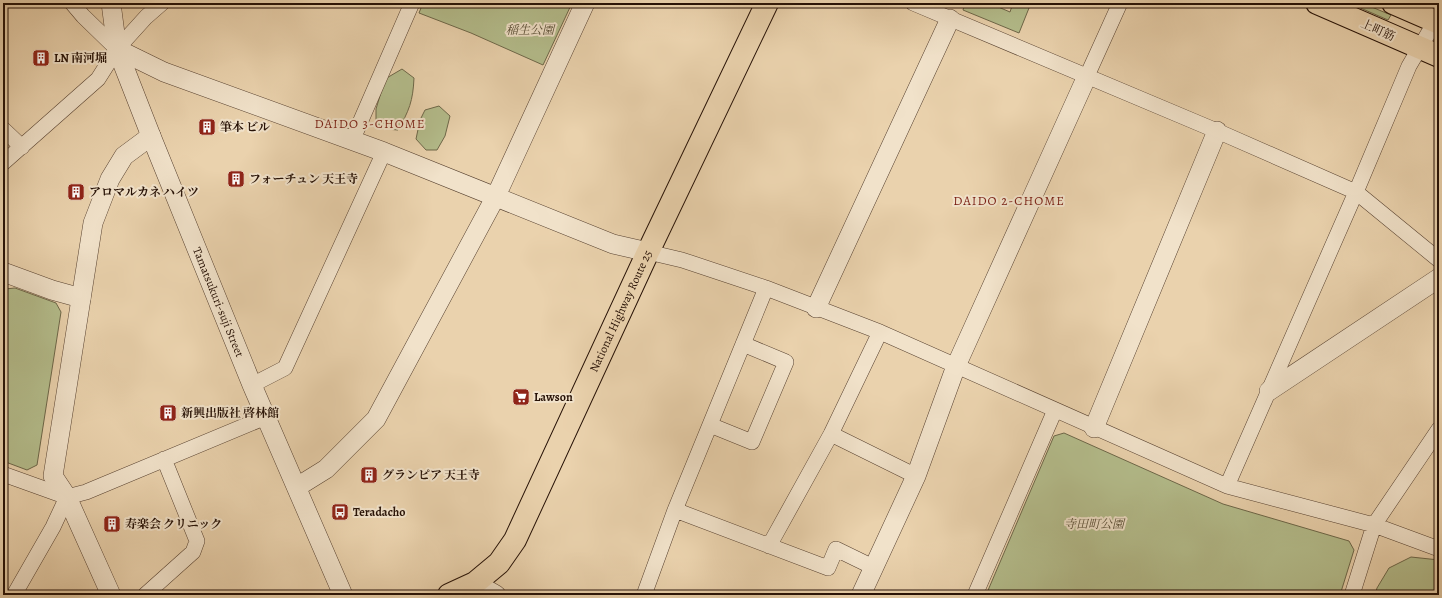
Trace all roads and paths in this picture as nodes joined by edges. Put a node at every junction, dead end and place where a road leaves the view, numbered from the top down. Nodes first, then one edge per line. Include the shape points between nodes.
1 (72, 3) edge
2 (111, 3) edge
3 (162, 3) edge
4 (412, 3) edge
5 (585, 3) edge
6 (767, 3) edge
7 (913, 3) edge
8 (1120, 3) edge
9 (1318, 3) edge
10 (1393, 3) edge
11 (950, 19) junction
12 (1438, 19) edge
13 (1419, 48) junction
14 (117, 49) junction
15 (1439, 56) edge
16 (1087, 76) junction
17 (1217, 131) junction
18 (5, 134) edge
19 (151, 136) junction
20 (352, 141) junction
21 (22, 147) junction
22 (384, 152) junction
23 (3, 164) edge
24 (1356, 192) junction
25 (496, 196) junction
26 (648, 252) junction
27 (1439, 260) edge
28 (3, 272) edge
29 (1439, 278) edge
30 (766, 288) junction
31 (81, 298) junction
32 (816, 308) junction
33 (880, 332) junction
34 (743, 344) junction
35 (956, 366) junction
36 (252, 384) junction
37 (1270, 391) junction
38 (1055, 410) junction
39 (266, 417) junction
40 (710, 425) junction
41 (1094, 428) junction
42 (1439, 429) edge
43 (831, 434) junction
44 (164, 459) junction
45 (3, 474) edge
46 (916, 476) junction
47 (1227, 486) junction
48 (297, 487) junction
49 (67, 497) junction
50 (675, 510) junction
51 (1374, 525) junction
52 (769, 546) junction
53 (1439, 550) edge
54 (873, 567) junction
55 (475, 583) junction
56 (14, 595) edge
57 (111, 595) edge
58 (145, 595) edge
59 (343, 595) edge
60 (449, 595) edge
61 (496, 595) edge
62 (644, 595) edge
63 (861, 595) edge
64 (974, 595) edge
65 (1352, 595) edge

1 - 14 street
2 - 14 street, Tamatsukuri-suji Street
3 - 14 street
4 - 20 street
5 - 25 street
6 - 26 main road, National Highway Route 25
7 - 11 street
8 - 16 street
9 - 13 main road, 上町筋
10 - 12 main road
11 - 16 street
11 - 32 street
12 - 13 street
13 - 15 main road, 上町筋
13 - 24 street
14 - 19 street, Tamatsukuri-suji Street
14 - 20 street via 164,72
14 - 21 street via 98,79
16 - 17 street
16 - 35 street
17 - 24 street
17 - 41 street
18 - 21 street
19 - 31 street via 124,156 110,180 93,223
19 - 36 street, Tamatsukuri-suji Street
20 - 22 street
21 - 23 street
22 - 25 street
22 - 36 street via 285,368
24 - 27 street
24 - 37 street
25 - 26 street via 613,244
25 - 48 street via 376,419 326,469
26 - 30 street via 682,260
26 - 55 main road, National Highway Route 25 via 515,540 499,564
28 - 31 street
29 - 37 street
30 - 32 street
30 - 34 street
31 - 49 street via 53,476
32 - 33 street
33 - 35 street
33 - 43 street
34 - 40 street
34 - 40 street via 786,362 752,442
35 - 38 street
35 - 46 street
36 - 39 street, Tamatsukuri-suji Street
37 - 47 street
38 - 41 street
38 - 64 street
39 - 44 street
39 - 48 street, Tamatsukuri-suji Street
40 - 50 street
41 - 47 street
42 - 51 street
43 - 46 street
43 - 52 street
44 - 49 street via 86,492
44 - 58 street via 197,541 193,552
45 - 49 street
46 - 54 street
47 - 51 street
48 - 59 street, Tamatsukuri-suji Street
49 - 56 street
49 - 57 street
50 - 52 street
50 - 62 street
51 - 53 street
51 - 65 street
52 - 54 street via 828,568 836,548
54 - 63 street
55 - 60 main road, National Highway Route 25
55 - 61 street

